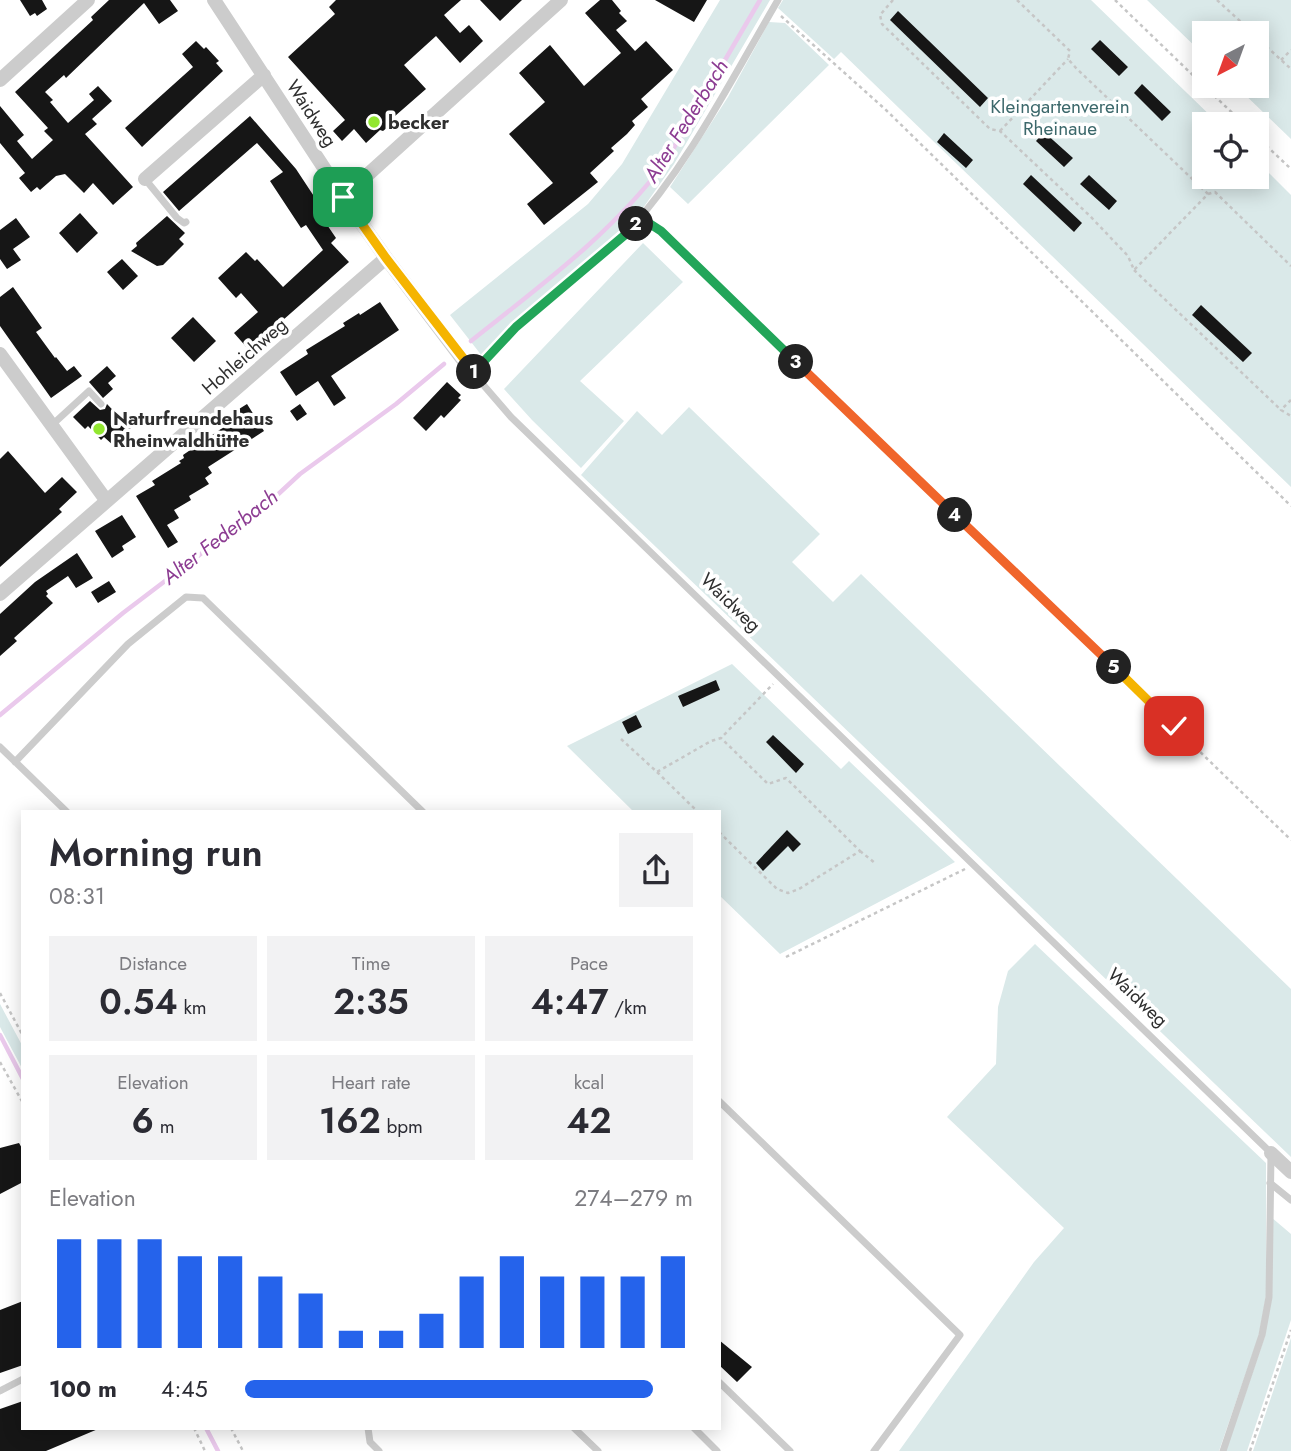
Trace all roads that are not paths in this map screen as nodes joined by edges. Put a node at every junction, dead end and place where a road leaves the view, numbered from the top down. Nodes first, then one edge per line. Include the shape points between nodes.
1 (88, 0) edge
2 (214, 0) edge
3 (561, 0) edge
4 (778, 0) edge
5 (264, 75) junction
6 (0, 80) edge
7 (145, 179) joint
8 (343, 197) junction
9 (186, 222) dead end
10 (386, 258) junction
11 (0, 354) edge
12 (473, 373) junction
13 (101, 404) dead end
14 (52, 425) junction
15 (106, 500) junction
16 (0, 594) edge
17 (1, 748) edge
18 (15, 762) junction
19 (64, 810) edge
20 (421, 810) edge
21 (721, 1103) edge
22 (1271, 1153) junction
23 (1291, 1172) edge
24 (1270, 1183) junction
25 (1291, 1200) edge
26 (21, 1380) edge
27 (721, 1384) edge
28 (0, 1391) edge
29 (368, 1430) edge
30 (576, 1430) edge
31 (696, 1430) edge
32 (379, 1451) edge
33 (598, 1451) edge
34 (717, 1451) edge
35 (790, 1451) edge
36 (874, 1451) edge
37 (1223, 1451) edge

1 - 6 street
2 - 5 street, Waidweg
3 - 8 street
4 - 12 lane via 679,168 641,218 516,327
5 - 7 street
5 - 8 street, Waidweg
7 - 9 lane via 177,218
8 - 10 street, Waidweg
10 - 12 street, Waidweg
10 - 15 street, Hohleichweg
11 - 14 street
12 - 22 lane, Waidweg via 511,416
13 - 14 lane via 89,391
14 - 15 street
15 - 16 street, Hohleichweg
17 - 18 lane
18 - 19 lane
18 - 20 lane via 128,645 186,597 203,597
21 - 36 lane via 960,1335
22 - 23 street, Waidweg
22 - 24 lane
24 - 25 lane
24 - 37 lane via 1269,1297 1262,1335
26 - 28 lane
27 - 35 lane
29 - 32 lane via 370,1442
30 - 33 lane
31 - 34 lane

